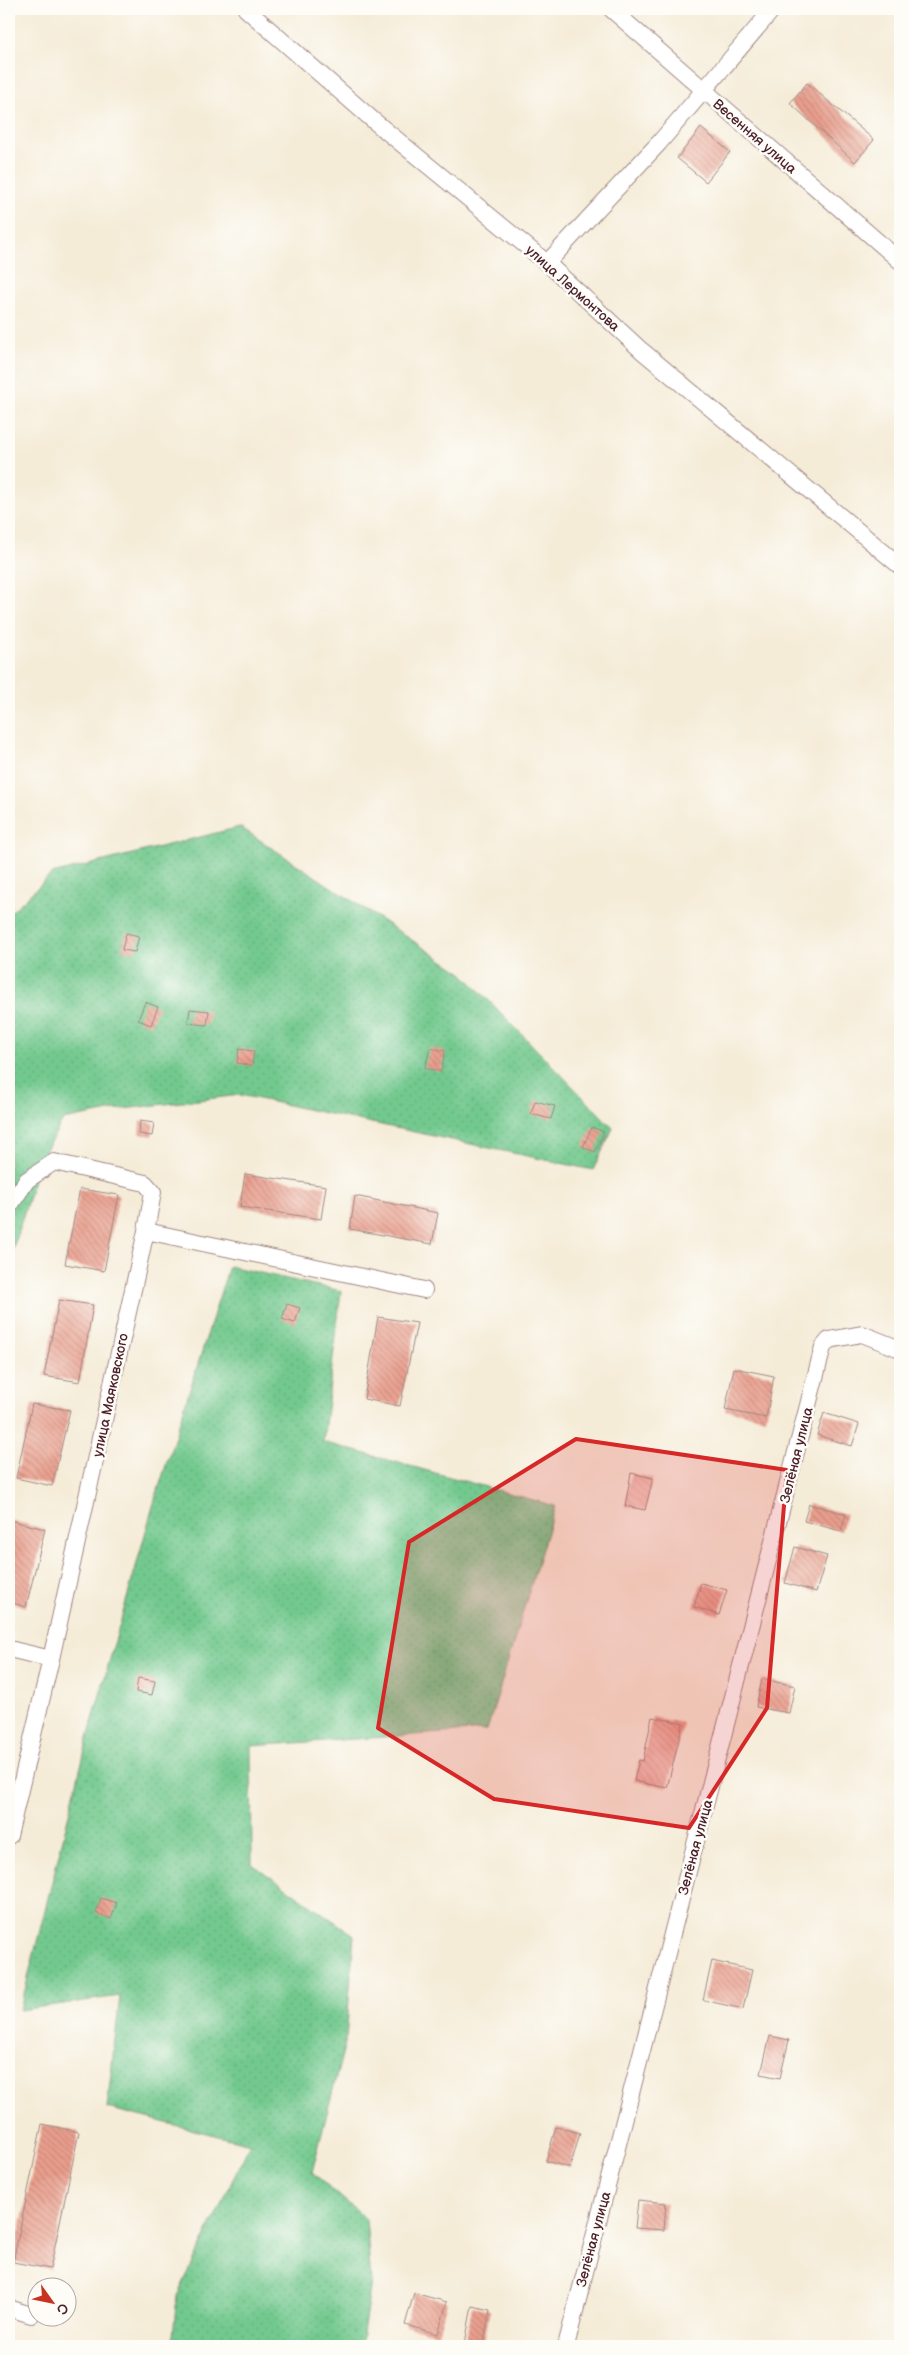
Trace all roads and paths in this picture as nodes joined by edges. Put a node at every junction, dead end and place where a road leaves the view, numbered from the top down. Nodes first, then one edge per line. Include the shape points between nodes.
1 (246, 9) edge
2 (611, 9) edge
3 (773, 9) edge
4 (704, 91) junction
5 (900, 261) edge
6 (547, 263) junction
7 (900, 566) edge
8 (9, 1207) edge
9 (146, 1231) junction
10 (424, 1290) dead end
11 (900, 1349) edge
12 (9, 1649) edge
13 (52, 1658) junction
14 (9, 1836) edge
15 (9, 2308) edge
16 (28, 2314) edge
17 (566, 2346) edge

1 - 6 street, улица Лермонтова via 374,121
2 - 4 street, Весенняя улица
3 - 4 street
4 - 5 street, Весенняя улица
4 - 6 street
6 - 7 street, улица Лермонтова via 641,350
8 - 9 street, улица Маяковского via 27,1180 54,1162 145,1184 153,1192
9 - 10 street
9 - 13 street, улица Маяковского
11 - 17 street, Зелёная улица via 862,1334 829,1340 822,1347
12 - 13 street
13 - 14 street, улица Маяковского
15 - 16 street

